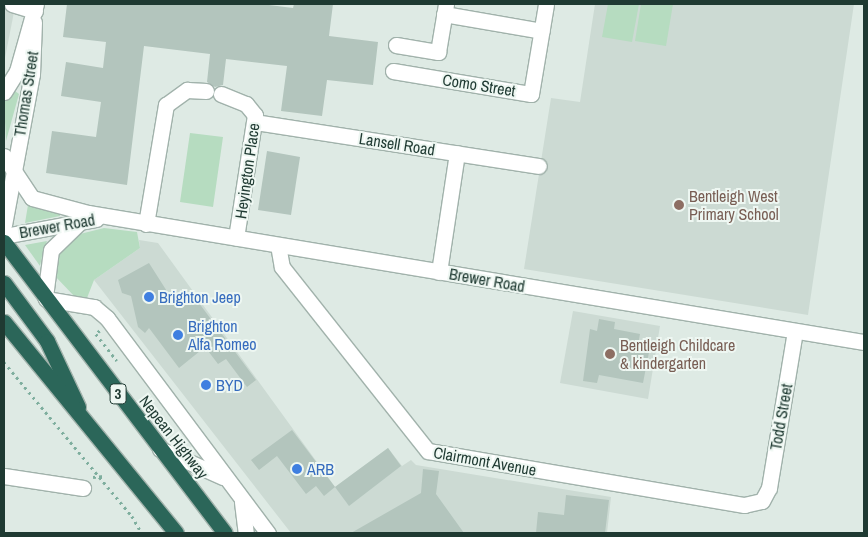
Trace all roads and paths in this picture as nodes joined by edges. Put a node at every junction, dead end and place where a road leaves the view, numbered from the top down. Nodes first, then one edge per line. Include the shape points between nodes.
1 (12, 4) edge
2 (546, 4) edge
3 (445, 9) edge
4 (35, 12) edge
5 (542, 31) junction
6 (396, 45) dead end
7 (393, 71) dead end
8 (206, 91) dead end
9 (4, 92) edge
10 (222, 94) dead end
11 (255, 122) junction
12 (457, 153) junction
13 (4, 156) edge
14 (539, 166) dead end
15 (13, 174) junction
16 (110, 218) junction
17 (82, 220) junction
18 (146, 224) junction
19 (4, 225) edge
20 (4, 236) edge
21 (236, 238) junction
22 (4, 242) edge
23 (278, 245) junction
24 (294, 248) junction
25 (439, 272) junction
26 (291, 275) junction
27 (4, 282) edge
28 (45, 298) junction
29 (26, 312) junction
30 (4, 322) edge
31 (795, 331) junction
32 (864, 342) edge
33 (4, 362) edge
34 (85, 425) junction
35 (160, 449) junction
36 (4, 476) edge
37 (83, 488) dead end
38 (234, 488) junction
39 (762, 501) joint
40 (142, 533) edge
41 (176, 533) edge
42 (225, 533) edge
43 (246, 533) edge
44 (268, 533) edge

1 - 4 street
2 - 5 street, Como Street
3 - 5 street
3 - 6 street via 438,52
4 - 9 street, Thomas Street via 16,75
4 - 15 street, Thomas Street via 32,74
5 - 7 street, Como Street via 531,94
8 - 18 street via 187,90 166,105
10 - 11 street, Heyington Place via 252,108
11 - 12 street, Lansell Road
11 - 21 street, Heyington Place
12 - 14 street, Lansell Road
12 - 25 street
13 - 15 street, Brewer Road
15 - 16 street, Brewer Road via 39,202
15 - 19 street, Thomas Street
16 - 17 street, Brewer Road
16 - 18 street, Brewer Road
17 - 20 street, Brewer Road
17 - 28 street via 51,250
18 - 21 street, Brewer Road
21 - 23 street, Brewer Road
22 - 28 highway, Nepean Highway / 3
23 - 24 street, Brewer Road
23 - 26 street, Clairmont Avenue via 282,267
24 - 25 street, Brewer Road
24 - 26 street
25 - 31 street, Brewer Road
26 - 39 street, Clairmont Avenue via 428,451 744,505
27 - 29 highway
28 - 29 highway
28 - 35 highway, Nepean Highway / 3
28 - 38 street via 101,312
29 - 34 highway via 51,349
30 - 34 highway
31 - 32 street, Brewer Road
31 - 39 street, Todd Street via 769,488
33 - 40 path
34 - 41 highway
35 - 38 street
35 - 42 highway, Nepean Highway / 3
36 - 37 street
38 - 43 street
38 - 44 street

